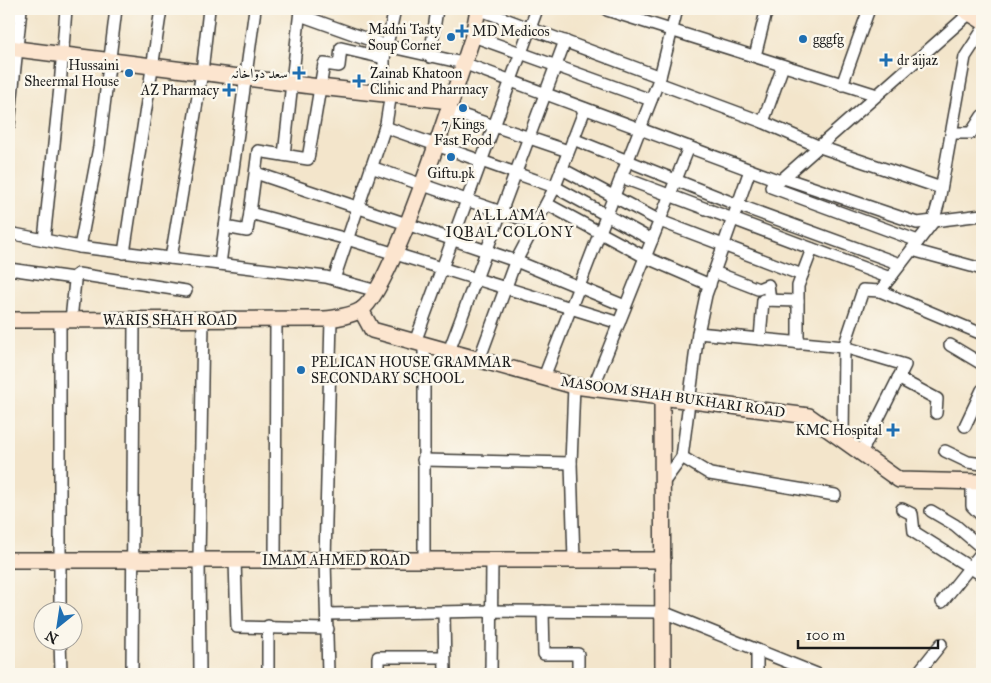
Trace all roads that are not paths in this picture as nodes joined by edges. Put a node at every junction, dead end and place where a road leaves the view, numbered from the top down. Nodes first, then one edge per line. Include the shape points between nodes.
1 (21, 9) edge
2 (66, 9) edge
3 (116, 9) edge
4 (161, 9) edge
5 (210, 9) edge
6 (256, 9) edge
7 (396, 9) edge
8 (437, 9) edge
9 (478, 9) edge
10 (537, 9) edge
11 (677, 9) edge
12 (770, 9) edge
13 (869, 9) edge
14 (607, 10) edge
15 (300, 12) edge
16 (971, 14) edge
17 (530, 28) junction
18 (673, 29) junction
19 (982, 31) edge
20 (472, 36) junction
21 (565, 42) junction
22 (13, 48) edge
23 (385, 52) junction
24 (522, 53) junction
25 (62, 55) junction
26 (755, 56) junction
27 (430, 57) junction
28 (110, 61) junction
29 (463, 63) junction
30 (556, 65) junction
31 (154, 66) junction
32 (783, 66) junction
33 (202, 72) junction
34 (247, 78) junction
35 (659, 80) junction
36 (512, 82) junction
37 (293, 84) junction
38 (842, 85) junction
39 (319, 87) junction
40 (388, 93) junction
41 (546, 94) junction
42 (877, 95) junction
43 (651, 100) junction
44 (449, 105) junction
45 (585, 108) junction
46 (982, 116) edge
47 (764, 122) junction
48 (9, 125) edge
49 (496, 126) junction
50 (385, 127) junction
51 (640, 129) junction
52 (952, 133) junction
53 (530, 138) junction
54 (573, 139) junction
55 (435, 144) junction
56 (689, 147) junction
57 (820, 148) junction
58 (568, 151) junction
59 (284, 155) junction
60 (483, 161) junction
61 (628, 161) junction
62 (371, 167) junction
63 (562, 169) junction
64 (750, 170) junction
65 (256, 173) junction
66 (516, 173) junction
67 (622, 177) junction
68 (779, 178) junction
69 (676, 181) junction
70 (421, 184) junction
71 (555, 187) junction
72 (941, 188) junction
73 (670, 196) junction
74 (614, 197) junction
75 (468, 200) junction
76 (547, 204) junction
77 (738, 205) junction
78 (358, 207) junction
79 (502, 212) junction
80 (250, 213) junction
81 (606, 216) junction
82 (982, 216) edge
83 (733, 219) junction
84 (660, 221) junction
85 (933, 222) junction
86 (406, 223) junction
87 (536, 224) junction
88 (226, 227) junction
89 (9, 233) edge
90 (600, 234) junction
91 (347, 239) junction
92 (44, 240) junction
93 (453, 240) junction
94 (652, 240) junction
95 (915, 245) junction
96 (723, 246) junction
97 (80, 247) junction
98 (812, 249) junction
99 (487, 251) junction
100 (124, 252) junction
101 (394, 253) junction
102 (645, 257) junction
103 (171, 258) junction
104 (516, 261) junction
105 (220, 264) junction
106 (900, 264) junction
107 (443, 268) junction
108 (9, 269) edge
109 (982, 269) edge
110 (714, 272) junction
111 (802, 275) junction
112 (73, 278) junction
113 (477, 278) junction
114 (890, 278) junction
115 (334, 279) junction
116 (580, 285) junction
117 (710, 285) junction
118 (506, 287) junction
119 (186, 291) dead end
120 (377, 291) junction
121 (880, 291) junction
122 (770, 300) junction
123 (798, 301) junction
124 (625, 306) junction
125 (571, 308) junction
126 (361, 310) junction
127 (331, 319) junction
128 (9, 320) edge
129 (65, 320) junction
130 (134, 320) junction
131 (203, 320) junction
132 (276, 320) junction
133 (619, 323) junction
134 (698, 333) junction
135 (982, 334) edge
136 (760, 339) junction
137 (420, 343) junction
138 (798, 343) junction
139 (950, 345) dead end
140 (844, 347) junction
141 (449, 351) junction
142 (479, 360) junction
143 (982, 364) edge
144 (544, 378) junction
145 (898, 378) junction
146 (574, 386) junction
147 (592, 388) junction
148 (982, 390) edge
149 (662, 396) junction
150 (689, 400) junction
151 (936, 413) dead end
152 (964, 426) dead end
153 (843, 440) junction
154 (946, 451) dead end
155 (861, 453) junction
156 (682, 457) junction
157 (423, 460) junction
158 (570, 463) junction
159 (982, 464) edge
160 (977, 482) edge
161 (662, 483) junction
162 (835, 495) dead end
163 (902, 509) dead end
164 (931, 511) dead end
165 (982, 516) edge
166 (982, 548) edge
167 (982, 552) edge
168 (9, 560) edge
169 (59, 560) junction
170 (132, 560) junction
171 (199, 560) junction
172 (234, 560) junction
173 (275, 560) junction
174 (325, 560) junction
175 (424, 560) junction
176 (492, 560) junction
177 (574, 560) junction
178 (663, 560) junction
179 (970, 567) junction
180 (982, 575) edge
181 (60, 600) edge
182 (942, 602) dead end
183 (492, 611) junction
184 (543, 611) junction
185 (444, 612) junction
186 (663, 612) junction
187 (328, 614) junction
188 (268, 626) junction
189 (328, 629) junction
190 (942, 644) dead end
191 (60, 650) edge
192 (757, 651) junction
193 (444, 657) junction
194 (61, 674) edge
195 (132, 674) edge
196 (200, 674) edge
197 (268, 674) edge
198 (328, 674) edge
199 (378, 674) edge
200 (444, 674) edge
201 (491, 674) edge
202 (578, 674) edge
203 (663, 674) edge
204 (757, 674) edge
205 (816, 674) edge
206 (917, 674) edge

1 - 22 street
2 - 25 street
3 - 28 street
4 - 31 street
5 - 33 street
6 - 34 street
7 - 23 street
8 - 27 street
9 - 17 street
9 - 20 street
10 - 17 street
11 - 18 street
12 - 26 street via 765,16
13 - 38 street
14 - 18 street
15 - 23 street
15 - 37 street
16 - 42 street
17 - 21 street
17 - 24 street
18 - 26 street
18 - 35 street
19 - 52 street via 965,57
20 - 24 street
20 - 29 street
21 - 30 street
21 - 35 street
22 - 25 street
22 - 48 street
23 - 27 street
23 - 39 street via 341,48 339,66 324,64
23 - 40 street
24 - 30 street
24 - 36 street
25 - 28 street
25 - 92 street
26 - 32 street
27 - 29 street
28 - 31 street
28 - 97 street via 99,147
29 - 36 street
29 - 44 street
30 - 41 street
30 - 43 street
31 - 33 street
31 - 100 street
32 - 38 street
32 - 47 street
33 - 34 street
33 - 103 street
34 - 37 street
34 - 88 street
35 - 43 street
35 - 47 street
36 - 41 street
36 - 49 street
37 - 39 street
37 - 59 street
38 - 42 street
39 - 40 street
39 - 59 street via 308,159
40 - 44 street
40 - 50 street
41 - 45 street
41 - 53 street
42 - 57 street
43 - 51 street
44 - 49 street
44 - 55 street
45 - 51 street
45 - 54 street
46 - 52 street via 971,133
47 - 57 street
49 - 53 street
49 - 60 street
50 - 55 street
50 - 62 street
51 - 56 street
51 - 61 street
52 - 72 street
53 - 58 street
53 - 66 street
54 - 58 street
54 - 61 street
55 - 60 street
55 - 70 street
56 - 64 street
56 - 69 street
57 - 68 street
57 - 72 street
58 - 63 street
59 - 65 street via 258,151
60 - 66 street
60 - 75 street
61 - 67 street
61 - 69 street
62 - 70 street
62 - 78 street
63 - 71 street
63 - 74 street
64 - 68 street
64 - 77 street
65 - 78 street
65 - 80 street
66 - 71 street
66 - 79 street
67 - 73 street
67 - 74 street
68 - 85 street via 917,223
68 - 95 street via 771,187
69 - 73 street
69 - 77 street
70 - 75 street
70 - 86 street
71 - 76 street
71 - 81 street
72 - 85 street
73 - 83 street
73 - 84 street
74 - 81 street
74 - 84 street
75 - 79 street
75 - 93 street
76 - 87 street
76 - 90 street
77 - 83 street
77 - 106 street
78 - 86 street
78 - 91 street
79 - 87 street
79 - 99 street
80 - 88 street via 247,231
80 - 91 street
81 - 90 street
81 - 94 street
82 - 85 street
83 - 96 street
83 - 98 street
84 - 94 street
84 - 96 street
85 - 95 street
86 - 93 street
86 - 101 street
87 - 104 street
88 - 105 street
89 - 92 street
90 - 102 street
90 - 116 street
91 - 101 street
91 - 115 street
92 - 97 street
93 - 99 street
93 - 107 street
94 - 102 street
95 - 106 street
95 - 109 street
96 - 110 street
96 - 111 street
97 - 100 street
98 - 111 street
98 - 114 street
99 - 104 street
99 - 113 street
100 - 103 street
101 - 107 street
101 - 120 street
102 - 117 street
102 - 124 street
103 - 105 street
104 - 116 street
104 - 118 street
105 - 115 street
106 - 114 street
107 - 113 street
107 - 137 street
108 - 112 street
110 - 117 street
110 - 122 street via 758,289 768,285
111 - 123 street
112 - 119 street via 78,274
112 - 129 street
113 - 118 street
113 - 141 street
114 - 121 street
115 - 120 street
116 - 124 street
116 - 125 street
117 - 134 street
118 - 125 street
118 - 142 street
120 - 126 street
121 - 135 street
121 - 140 street via 863,290
122 - 123 street
122 - 136 street via 763,300
123 - 138 street
124 - 133 street
125 - 133 street
125 - 144 street
126 - 127 street, WARIS SHAH ROAD
126 - 137 street, MASOOM SHAH BUKHARI ROAD via 372,330
127 - 132 street, WARIS SHAH ROAD
127 - 174 street
128 - 129 street, WARIS SHAH ROAD
129 - 130 street, WARIS SHAH ROAD
129 - 169 street
130 - 131 street, WARIS SHAH ROAD
130 - 170 street
131 - 132 street, WARIS SHAH ROAD
131 - 171 street
132 - 173 street
133 - 147 street
134 - 136 street
134 - 150 street
136 - 138 street
137 - 141 street, MASOOM SHAH BUKHARI ROAD
137 - 157 street
138 - 140 street
139 - 143 street
140 - 145 street via 904,365
140 - 153 street
141 - 142 street, MASOOM SHAH BUKHARI ROAD
142 - 144 street, MASOOM SHAH BUKHARI ROAD
144 - 146 street, MASOOM SHAH BUKHARI ROAD
145 - 151 street via 936,399
145 - 155 street
146 - 147 street, MASOOM SHAH BUKHARI ROAD
146 - 158 street
147 - 149 street, MASOOM SHAH BUKHARI ROAD
148 - 152 street
149 - 150 street, MASOOM SHAH BUKHARI ROAD
149 - 161 street
150 - 153 street, MASOOM SHAH BUKHARI ROAD via 809,416
150 - 156 street
153 - 155 street, MASOOM SHAH BUKHARI ROAD
154 - 159 street via 968,462
155 - 160 street, MASOOM SHAH BUKHARI ROAD via 899,480
156 - 161 street
156 - 162 street via 710,474
157 - 158 street
157 - 175 street
158 - 177 street
160 - 165 street via 972,506
161 - 178 street
163 - 179 street via 912,514 914,532
164 - 166 street
167 - 179 street
168 - 169 street, IMAM AHMED ROAD
169 - 170 street, IMAM AHMED ROAD
169 - 181 street
170 - 171 street, IMAM AHMED ROAD
170 - 195 street
171 - 172 street, IMAM AHMED ROAD
171 - 196 street
172 - 173 street, IMAM AHMED ROAD
172 - 188 street via 237,627
173 - 174 street, IMAM AHMED ROAD
174 - 175 street, IMAM AHMED ROAD
174 - 187 street
175 - 176 street, IMAM AHMED ROAD
176 - 177 street, IMAM AHMED ROAD
176 - 183 street
177 - 178 street, IMAM AHMED ROAD
178 - 186 street
179 - 180 street
179 - 182 street
183 - 184 street
183 - 185 street
183 - 201 street
184 - 186 street
184 - 202 street via 544,654 578,654
185 - 187 street
185 - 193 street
186 - 192 street
186 - 203 street
187 - 189 street
188 - 189 street
188 - 197 street
189 - 198 street
190 - 206 street
191 - 194 street
192 - 204 street
192 - 205 street
193 - 199 street via 378,657
193 - 200 street

